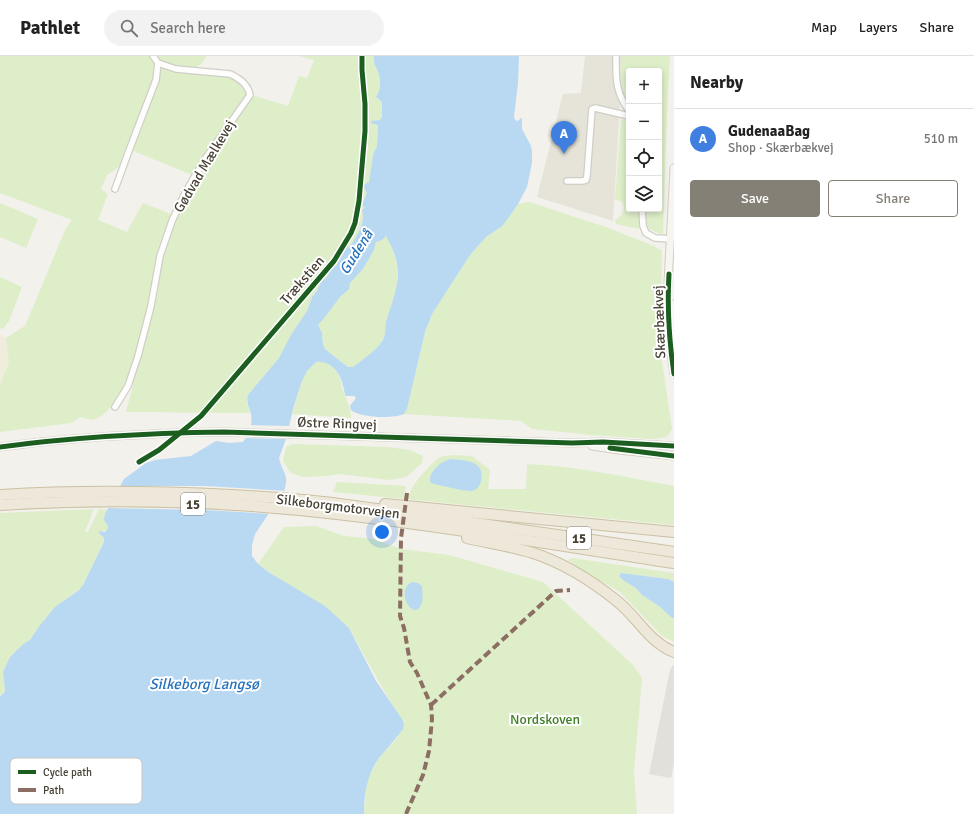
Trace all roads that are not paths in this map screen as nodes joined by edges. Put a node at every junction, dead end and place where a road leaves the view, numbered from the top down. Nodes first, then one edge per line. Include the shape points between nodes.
1 (153, 56) edge
2 (616, 56) edge
3 (158, 63) junction
4 (626, 106) edge
5 (626, 115) edge
6 (674, 168) edge
7 (567, 181) dead end
8 (115, 189) dead end
9 (673, 195) edge
10 (642, 212) edge
11 (671, 239) junction
12 (669, 274) junction
13 (674, 326) edge
14 (673, 367) edge
15 (674, 374) edge
16 (115, 407) dead end
17 (572, 443) junction
18 (674, 446) edge
19 (0, 447) edge
20 (619, 450) junction
21 (674, 451) edge
22 (674, 456) edge
23 (0, 495) edge
24 (47, 498) junction
25 (0, 505) edge
26 (340, 506) junction
27 (361, 518) junction
28 (674, 532) edge
29 (674, 552) edge
30 (674, 562) edge
31 (674, 652) edge

1 - 3 street
2 - 4 street via 618,92
3 - 8 street via 156,80
3 - 16 street, Gødvad Mælkevej via 176,69 236,76 250,94 205,159 172,220 160,256 138,356 128,386
5 - 7 street via 592,109 586,180
6 - 9 main road, Skærbækvej
9 - 11 main road, Skærbækvej
10 - 11 street via 646,234 655,238
11 - 12 main road, Skærbækvej
12 - 13 main road, Skærbækvej
12 - 14 main road, Skærbækvej via 667,303
14 - 15 main road, Skærbækvej
17 - 18 main road, Østre Ringvej
17 - 19 main road, Østre Ringvej via 224,432 72,438
17 - 20 main road, Østre Ringvej
20 - 21 main road
20 - 22 main road, Østre Ringvej
23 - 24 highway, Silkeborgmotorvejen / 15
24 - 25 highway, Silkeborgmotorvejen / 15
24 - 26 highway, Silkeborgmotorvejen / 15
24 - 26 highway, Silkeborgmotorvejen / 15 via 152,492 318,497
26 - 27 highway, Silkeborgmotorvejen / 15
26 - 28 highway
26 - 29 highway, Silkeborgmotorvejen / 15
27 - 30 highway, Silkeborgmotorvejen / 15
27 - 31 highway via 504,545 534,553 563,565 592,582 619,603 661,646

